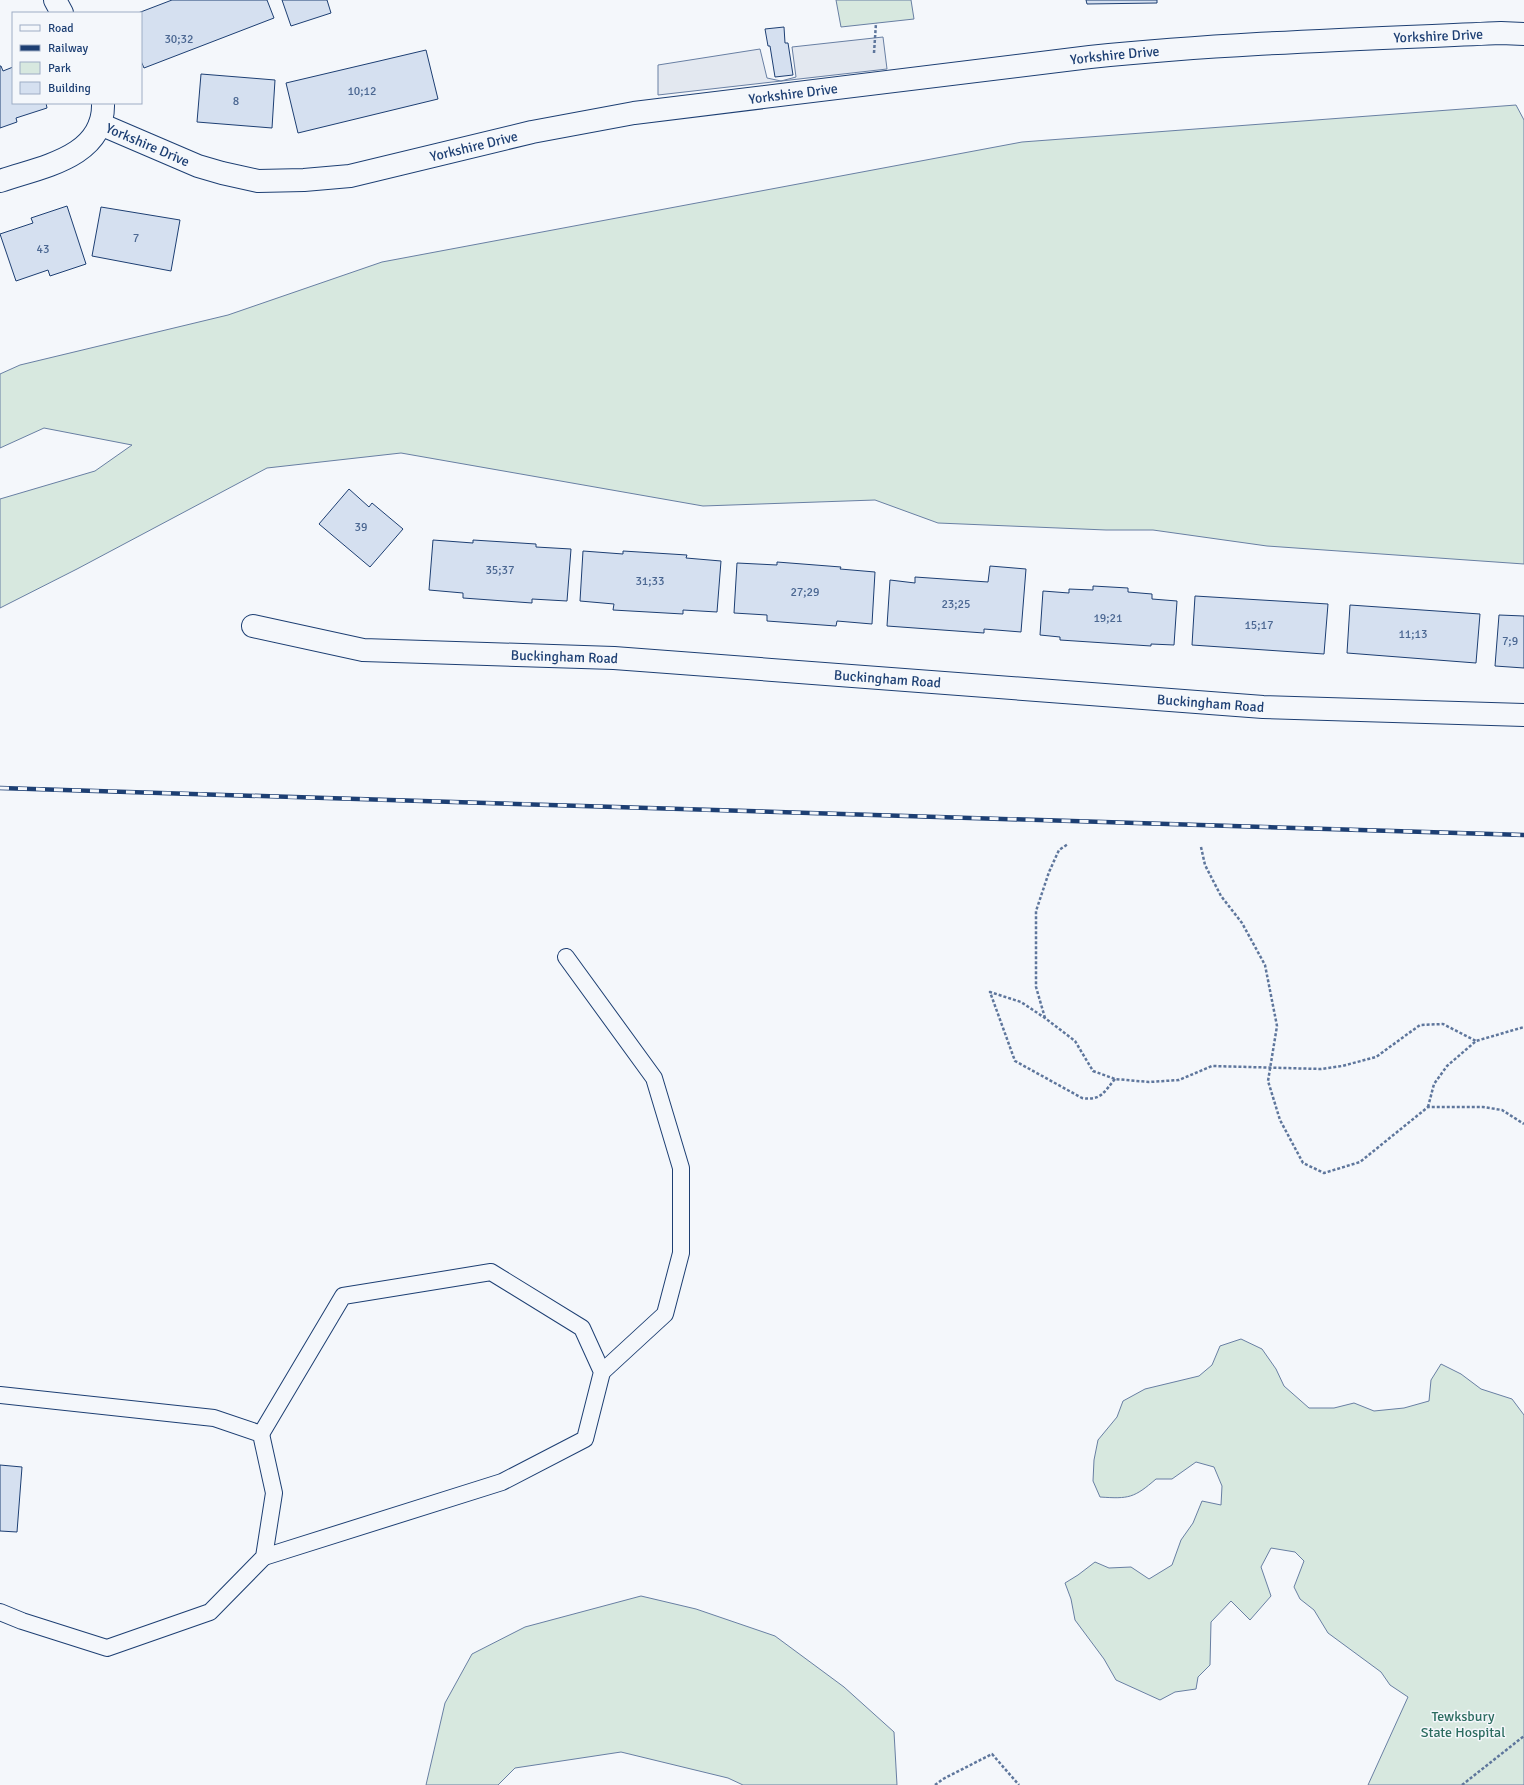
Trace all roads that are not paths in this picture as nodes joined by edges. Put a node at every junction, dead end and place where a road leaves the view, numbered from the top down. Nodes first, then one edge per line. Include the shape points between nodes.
1 (55, 0) edge
2 (61, 12) edge
3 (1524, 34) edge
4 (101, 113) edge
5 (0, 181) edge
6 (253, 626) dead end
7 (1524, 715) edge
8 (566, 957) dead end
9 (602, 1372) junction
10 (0, 1395) edge
11 (261, 1434) junction
12 (264, 1557) junction
13 (0, 1612) edge

1 - 2 street
3 - 4 street, Yorkshire Drive via 1272,43 1082,58 627,114 532,132 350,176 296,181 258,180 198,166
4 - 5 street via 94,136 86,146 70,157
6 - 7 street, Buckingham Road via 363,650 614,658 1263,707
8 - 9 lane via 654,1078 681,1168 681,1253 665,1314
9 - 11 lane via 582,1328 491,1272 343,1296
9 - 12 lane via 585,1439 502,1482
10 - 11 lane via 214,1418
11 - 12 lane via 274,1493
12 - 13 lane via 210,1612 107,1648

